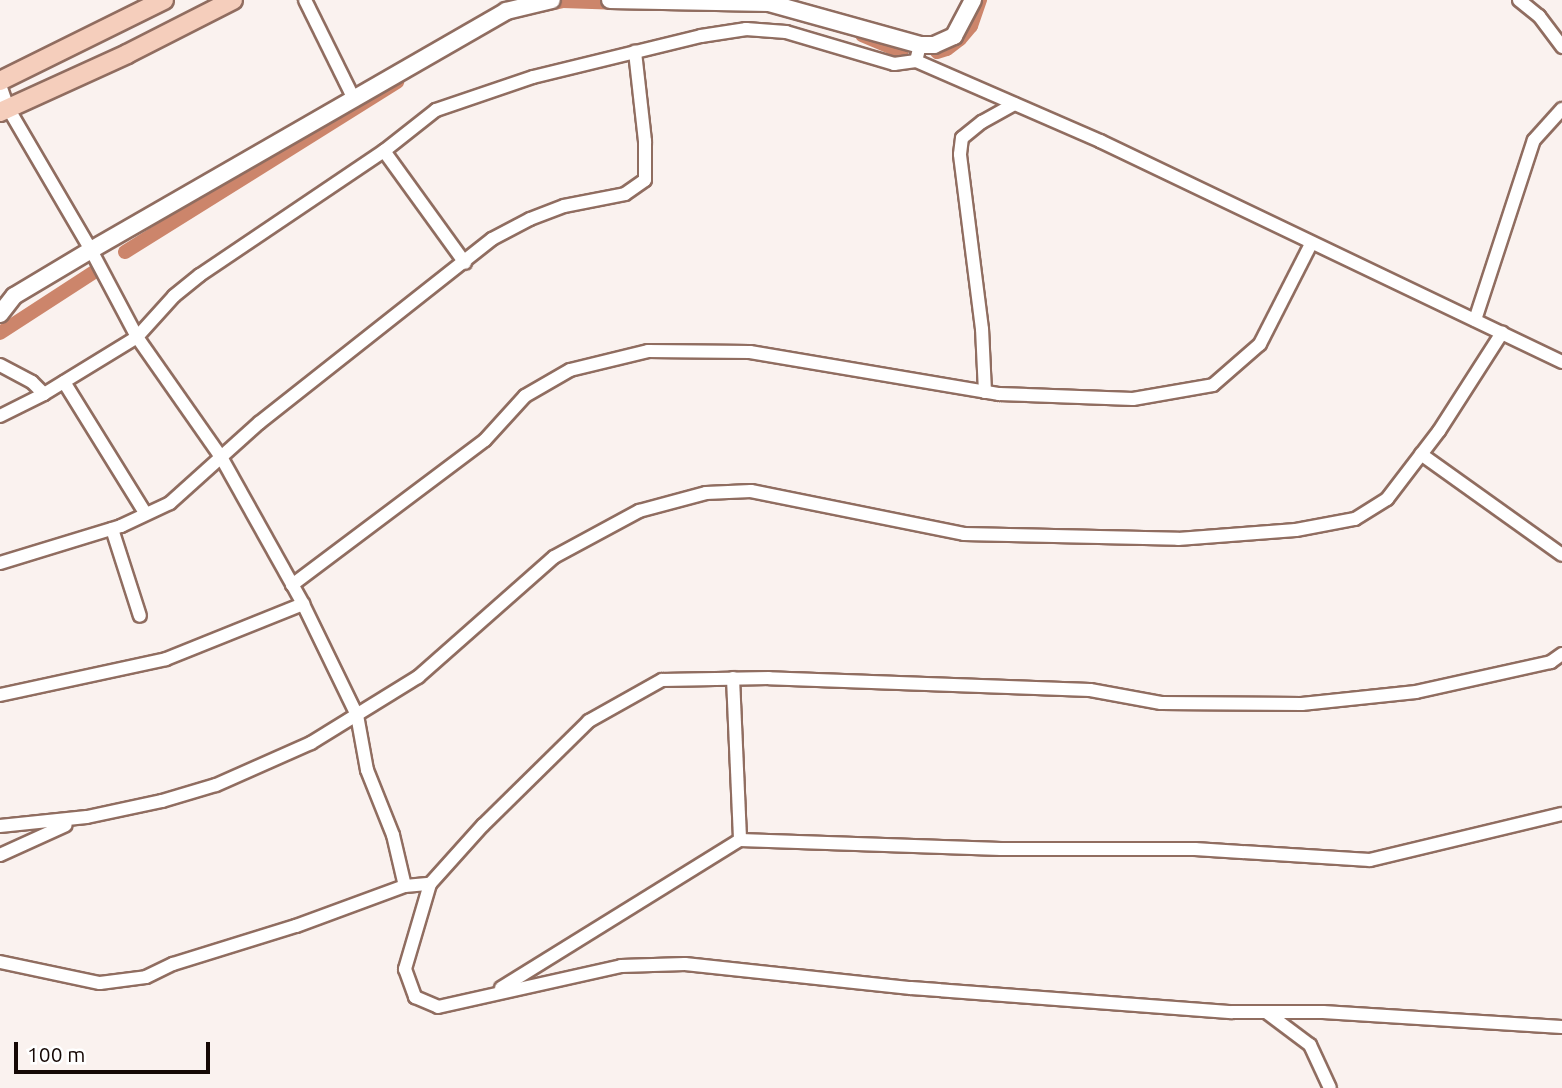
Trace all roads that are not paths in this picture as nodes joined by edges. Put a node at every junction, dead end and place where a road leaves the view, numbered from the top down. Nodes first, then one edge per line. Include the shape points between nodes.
1 (164, 0) edge
2 (233, 0) edge
3 (305, 0) edge
4 (552, 0) edge
5 (610, 0) edge
6 (973, 0) edge
7 (1519, 0) edge
8 (1562, 47) edge
9 (635, 52) junction
10 (918, 53) junction
11 (0, 83) edge
12 (354, 99) junction
13 (1014, 104) junction
14 (4, 110) edge
15 (1562, 110) edge
16 (384, 151) junction
17 (1311, 244) junction
18 (91, 250) junction
19 (465, 263) junction
20 (0, 314) edge
21 (1475, 320) junction
22 (1502, 333) junction
23 (137, 337) junction
24 (1562, 362) edge
25 (0, 365) edge
26 (64, 382) junction
27 (985, 391) junction
28 (44, 394) junction
29 (0, 416) edge
30 (1422, 454) junction
31 (221, 457) junction
32 (146, 514) junction
33 (112, 529) junction
34 (1562, 555) edge
35 (0, 563) edge
36 (292, 585) junction
37 (303, 604) junction
38 (140, 616) dead end
39 (1562, 654) edge
40 (733, 678) junction
41 (0, 695) edge
42 (357, 715) junction
43 (1562, 814) edge
44 (87, 817) junction
45 (0, 826) edge
46 (740, 840) junction
47 (0, 855) edge
48 (430, 884) junction
49 (404, 886) junction
50 (0, 962) edge
51 (495, 992) junction
52 (1266, 1012) junction
53 (1562, 1027) edge
54 (1330, 1088) edge

1 - 11 main road
2 - 14 main road
3 - 12 street
4 - 12 street via 506,11
5 - 10 street via 769,3
6 - 10 street via 954,36
7 - 8 street via 1539,16
9 - 10 street via 746,29 786,32 894,64
9 - 16 street via 533,77 436,110
9 - 19 street via 645,180 625,194 564,206 530,219 492,239
10 - 13 street
11 - 14 street
12 - 18 street
13 - 17 street
13 - 27 street via 962,138 960,154 982,329
14 - 18 street
15 - 21 street via 1534,140
16 - 19 street
16 - 23 street via 200,275
17 - 21 street
17 - 27 street via 1260,344 1213,385 1133,399
18 - 20 street via 14,296
18 - 23 street
19 - 31 street
21 - 22 street
22 - 24 street
22 - 30 street
23 - 26 street
23 - 31 street
25 - 28 street
26 - 28 street
26 - 32 street
27 - 36 street via 750,352 648,351 570,370 525,396 485,440
28 - 29 street
30 - 34 street
30 - 42 street via 1387,499 1354,519 1296,530 1178,539 964,534 751,491 706,493 639,511 554,557 418,677
31 - 32 street via 170,503
31 - 36 street
32 - 33 street
33 - 35 street
33 - 38 street
36 - 37 street
37 - 41 street via 166,659
37 - 42 street
39 - 40 street via 1551,662 1416,692 1302,704 1161,703 1090,690
40 - 46 street
40 - 48 street via 662,680 589,721 482,825
42 - 44 street via 311,743 216,785
42 - 49 street via 367,770 393,835
43 - 46 street via 1370,860 1195,849 1001,849
44 - 45 street
44 - 47 street
46 - 51 street
48 - 49 street
48 - 51 street via 405,969 415,997 438,1007
49 - 50 street via 146,977 100,983
51 - 52 street via 621,966 685,964 911,988
52 - 53 street
52 - 54 street via 1310,1045

